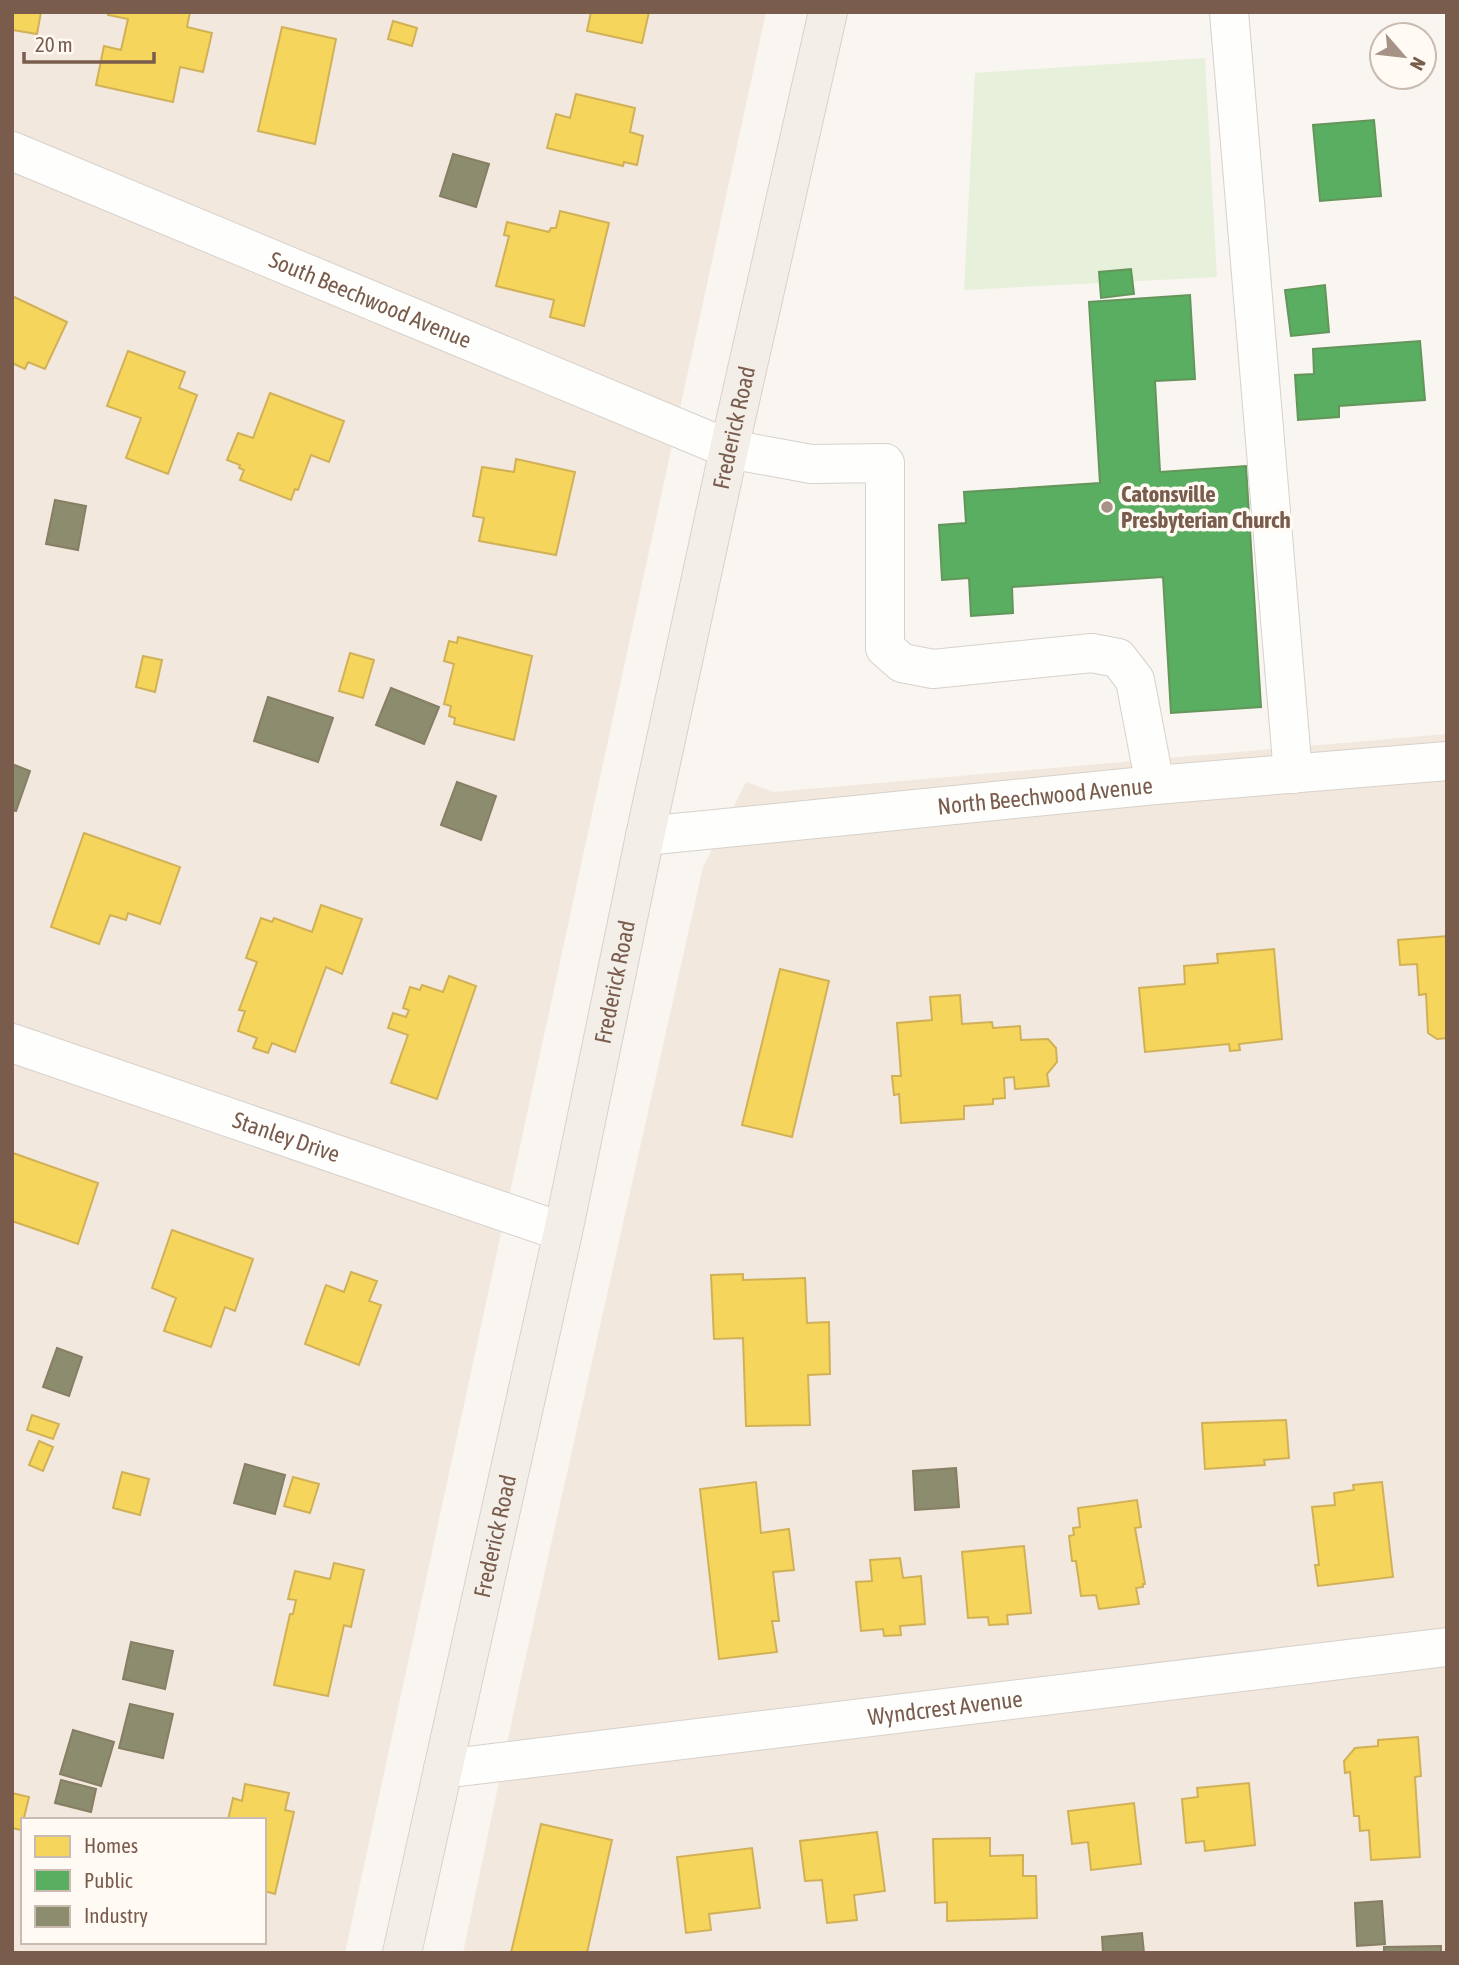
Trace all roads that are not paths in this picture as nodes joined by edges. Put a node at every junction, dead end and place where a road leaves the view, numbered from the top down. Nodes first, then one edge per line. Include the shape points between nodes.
1 (828, 12) edge
2 (1229, 12) edge
3 (12, 151) edge
4 (729, 449) junction
5 (1447, 761) edge
6 (1293, 774) junction
7 (1155, 785) junction
8 (645, 836) junction
9 (12, 1043) edge
10 (563, 1232) junction
11 (1447, 1647) edge
12 (443, 1769) junction
13 (402, 1953) edge

1 - 4 main road, Frederick Road
2 - 6 street
3 - 4 street, South Beechwood Avenue
4 - 7 street, South Beechwood Avenue via 811,464 885,463 885,648 902,663 933,669 1092,653 1118,658 1135,680
4 - 8 main road, Frederick Road
5 - 6 street, North Beechwood Avenue
6 - 7 street, North Beechwood Avenue
7 - 8 street, North Beechwood Avenue
8 - 10 main road, Frederick Road
9 - 10 street, Stanley Drive
10 - 12 main road, Frederick Road
11 - 12 street, Wyndcrest Avenue
12 - 13 main road, Frederick Road

